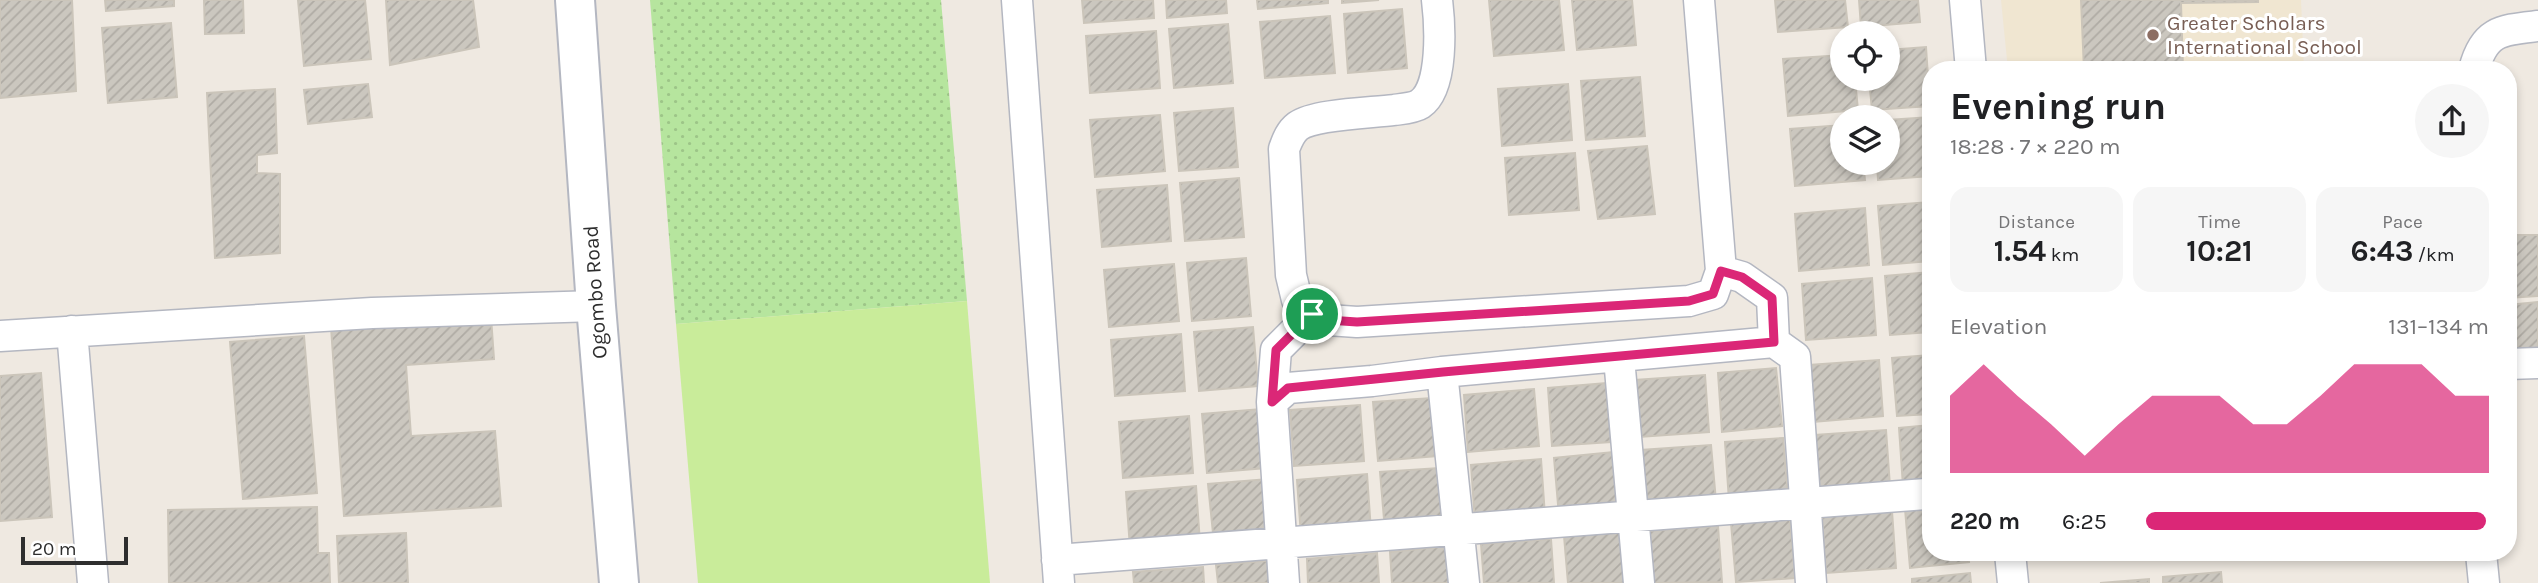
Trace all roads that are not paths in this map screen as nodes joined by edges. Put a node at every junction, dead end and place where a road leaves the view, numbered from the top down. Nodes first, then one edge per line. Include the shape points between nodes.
1 (575, 0) edge
2 (1017, 0) edge
3 (1437, 0) edge
4 (1699, 0) edge
5 (1965, 0) edge
6 (2538, 26) edge
7 (1970, 61) edge
8 (2476, 61) edge
9 (1721, 271) junction
10 (596, 306) junction
11 (1312, 314) junction
12 (72, 331) junction
13 (0, 336) edge
14 (1774, 342) junction
15 (1619, 358) junction
16 (2538, 363) edge
17 (2517, 364) edge
18 (1443, 372) junction
19 (1272, 402) junction
20 (1922, 494) edge
21 (1804, 502) junction
22 (1635, 517) junction
23 (1460, 529) junction
24 (1280, 543) junction
25 (2011, 561) edge
26 (2482, 561) edge
27 (1058, 572) edge
28 (93, 583) edge
29 (619, 583) edge
30 (1284, 583) edge
31 (1464, 583) edge
32 (1639, 583) edge
33 (1811, 583) edge
34 (2013, 583) edge
35 (2484, 583) edge

1 - 10 main road, Ogombo Road
2 - 27 street
3 - 11 street via 1441,26 1437,71 1420,104 1313,120 1298,126 1284,149 1291,275 1297,300
4 - 9 street
5 - 7 street
6 - 8 street via 2501,30 2488,40
9 - 11 street via 1713,294 1689,301 1357,322
9 - 14 street via 1742,277 1772,298
10 - 12 street via 372,313
10 - 29 main road, Ogombo Road
11 - 19 street via 1276,350
12 - 13 street
12 - 28 street
14 - 15 street
14 - 21 street via 1795,356
15 - 18 street
15 - 22 street
16 - 17 street
18 - 19 street via 1288,388
18 - 23 street
19 - 24 street
20 - 21 street
21 - 22 street
21 - 33 street
22 - 23 street
22 - 32 street
23 - 24 street
23 - 31 street
24 - 27 street
24 - 30 street
25 - 34 street
26 - 35 street

